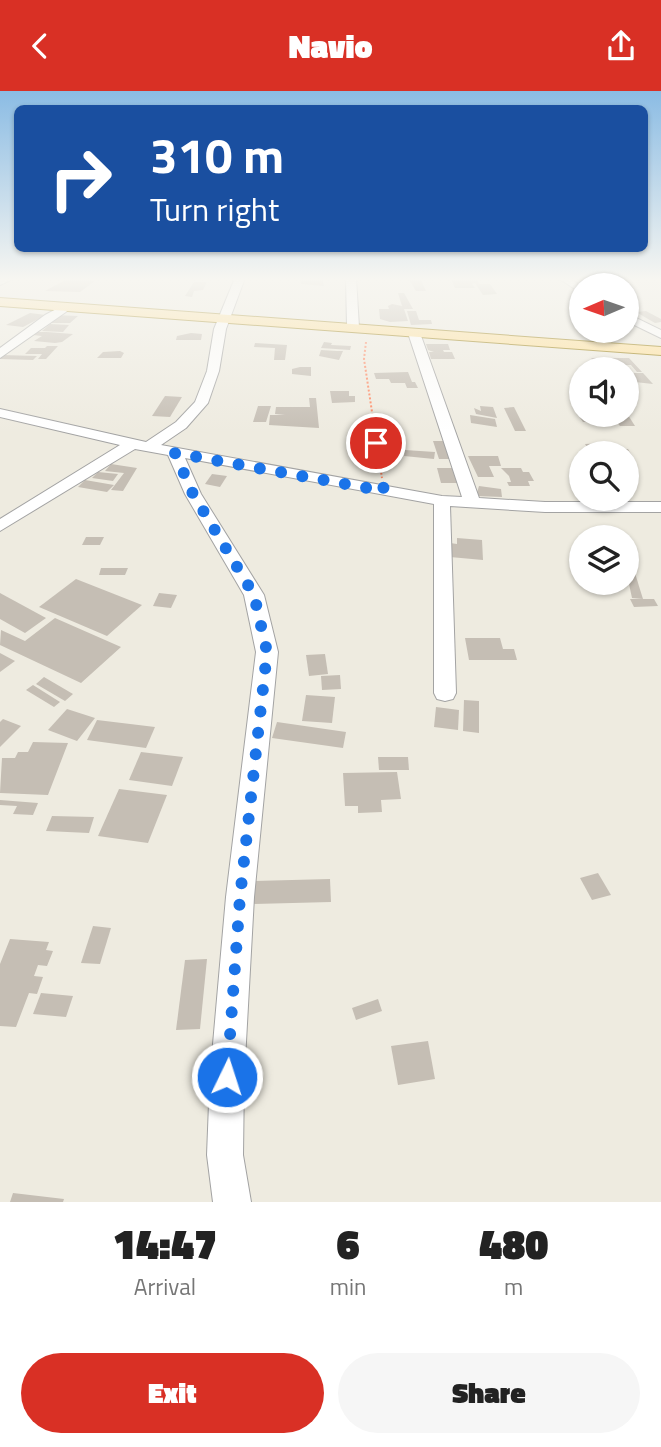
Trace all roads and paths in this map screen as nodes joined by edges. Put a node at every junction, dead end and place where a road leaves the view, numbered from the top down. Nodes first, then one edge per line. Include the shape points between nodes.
1 (368, 329) edge
2 (32, 330) edge
3 (220, 330) edge
4 (378, 330) edge
5 (414, 333) junction
6 (661, 351) edge
7 (0, 354) edge
8 (0, 413) edge
9 (140, 446) junction
10 (175, 453) junction
11 (384, 491) junction
12 (442, 501) junction
13 (472, 502) junction
14 (661, 506) edge
15 (0, 526) edge
16 (445, 693) dead end
17 (232, 1202) edge

1 - 11 path via 364,359
2 - 7 street
3 - 9 street via 213,371 201,403 181,425
4 - 5 main road
5 - 6 main road
5 - 13 street
8 - 9 street
9 - 10 street
9 - 15 street
10 - 11 street
10 - 17 street via 193,494 254,595 267,652 240,897 227,1077 225,1155
11 - 12 street
12 - 13 street
12 - 16 street
13 - 14 street

